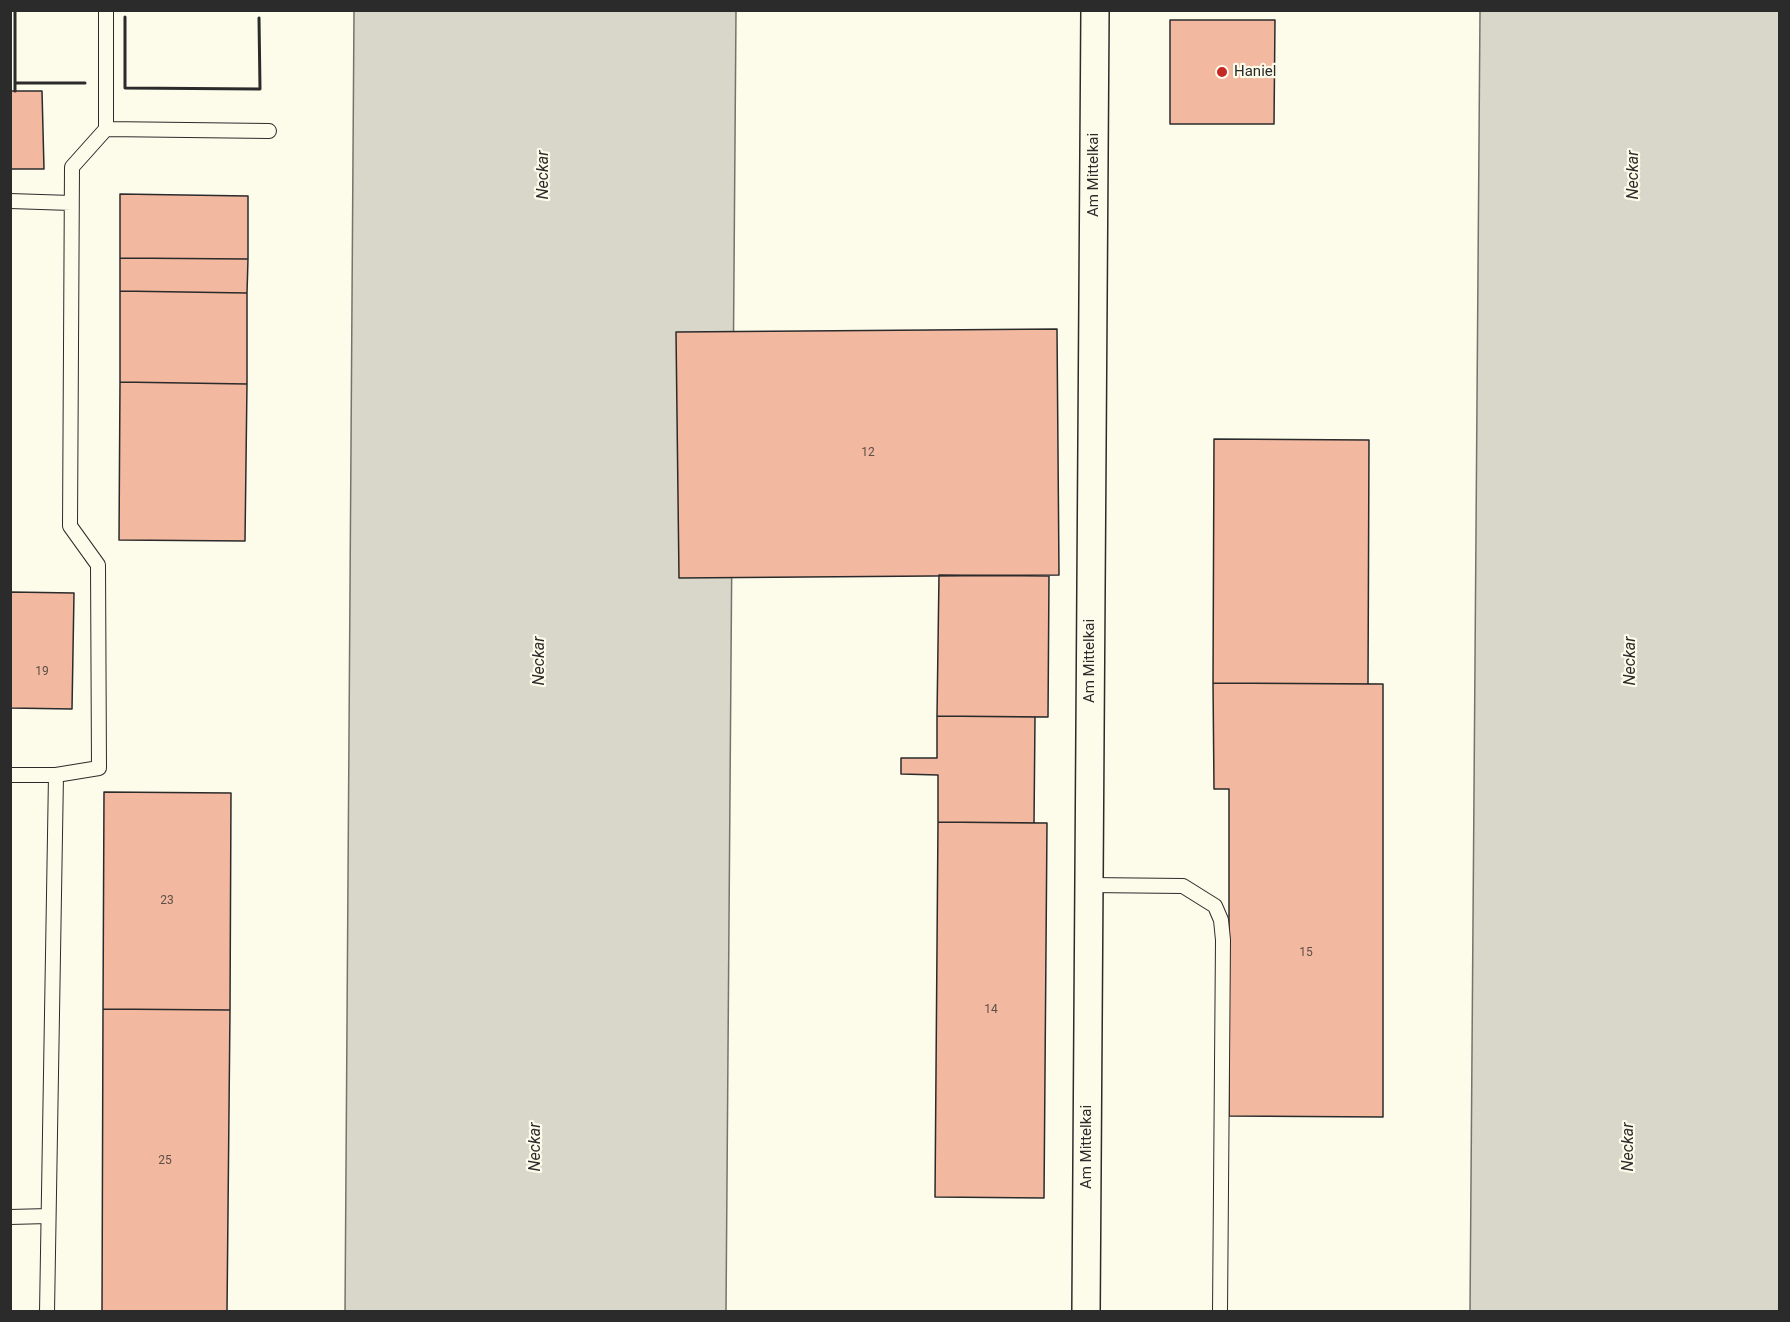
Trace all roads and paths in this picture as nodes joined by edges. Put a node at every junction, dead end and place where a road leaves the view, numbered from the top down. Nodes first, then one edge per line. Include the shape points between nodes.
1 (106, 10) edge
2 (1095, 10) edge
3 (106, 129) junction
4 (269, 131) dead end
5 (10, 201) edge
6 (71, 202) junction
7 (10, 775) edge
8 (56, 775) junction
9 (1089, 885) junction
10 (48, 1216) junction
11 (10, 1217) edge
12 (47, 1311) edge
13 (1086, 1311) edge
14 (1220, 1311) edge

1 - 3 lane
2 - 9 street, Am Mittelkai
3 - 4 lane
3 - 6 lane via 72,167
5 - 6 lane
6 - 8 lane via 70,526 98,565 99,768
7 - 8 lane
8 - 10 lane
9 - 13 street, Am Mittelkai
9 - 14 lane via 1183,886 1215,906 1221,920
10 - 11 lane
10 - 12 lane

